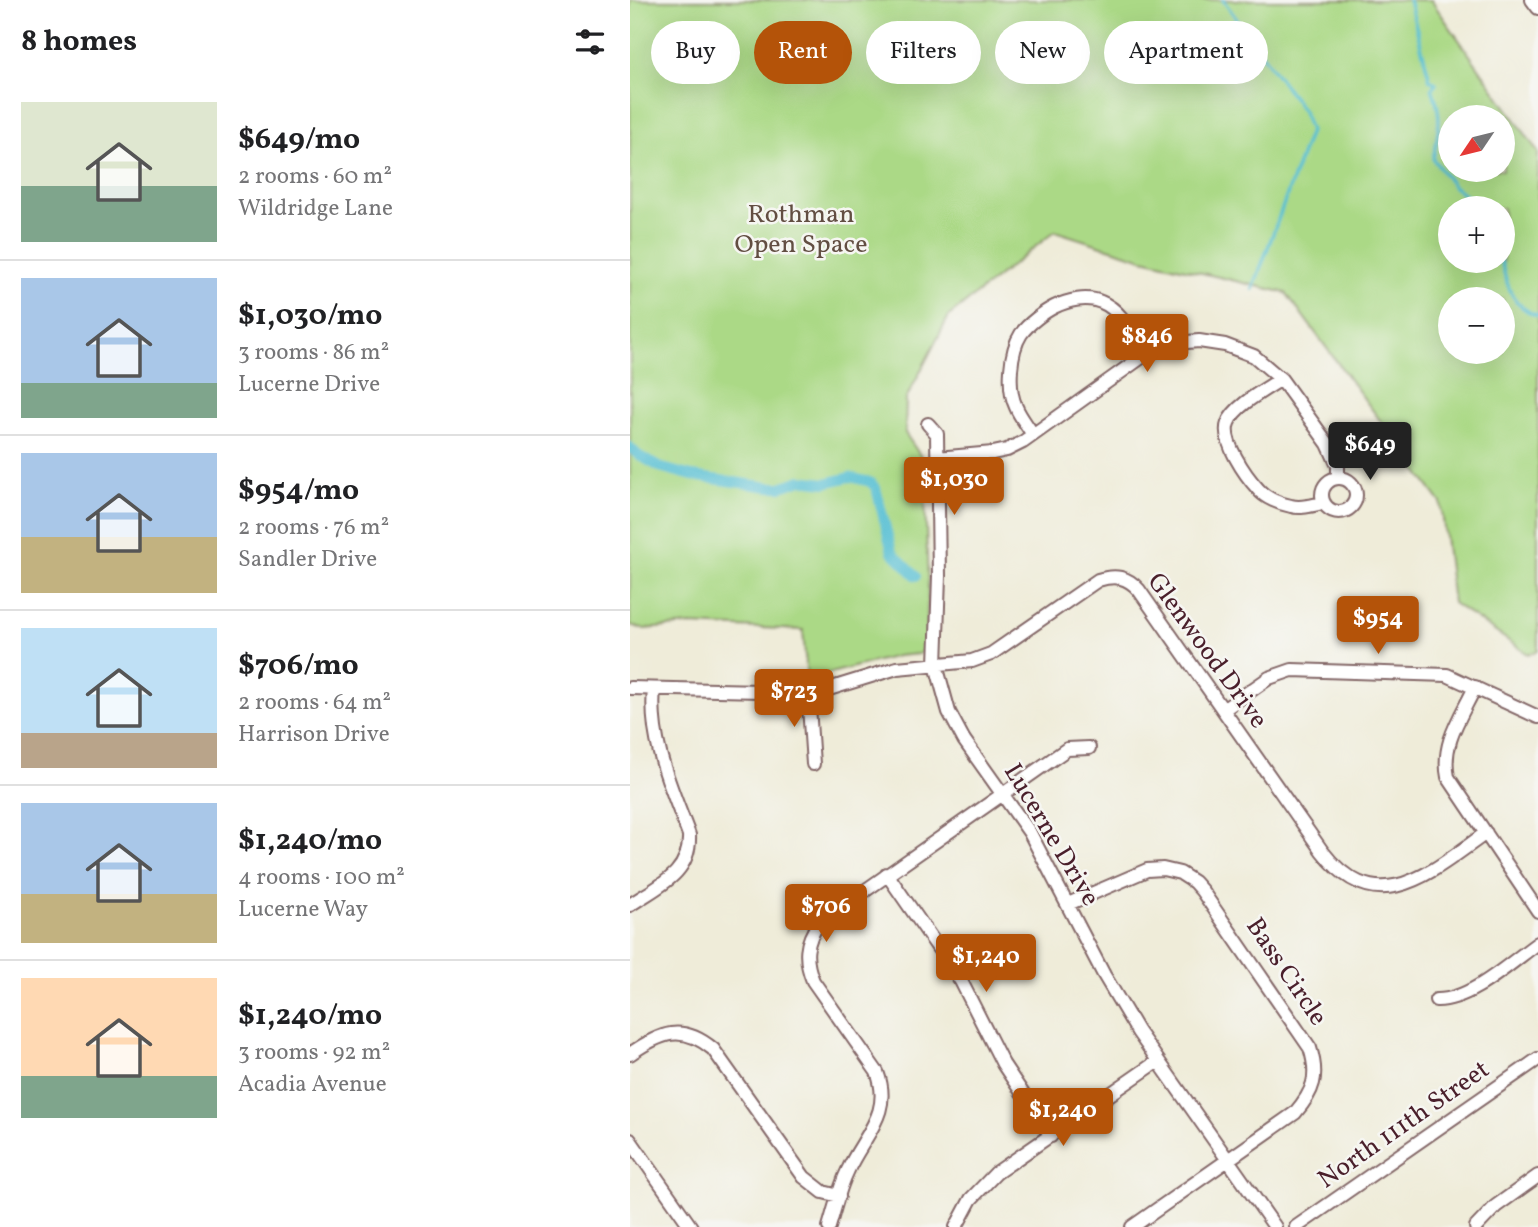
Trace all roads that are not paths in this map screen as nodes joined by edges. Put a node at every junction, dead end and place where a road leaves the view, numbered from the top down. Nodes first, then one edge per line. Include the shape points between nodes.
1 (1532, 0) edge
2 (1538, 8) edge
3 (1146, 354) junction
4 (1281, 379) junction
5 (929, 424) dead end
6 (1033, 435) junction
7 (937, 458) junction
8 (1338, 478) junction
9 (1323, 503) junction
10 (936, 665) junction
11 (1475, 687) junction
12 (630, 688) edge
13 (654, 689) junction
14 (808, 692) junction
15 (1223, 710) junction
16 (1538, 717) edge
17 (1089, 748) dead end
18 (813, 764) dead end
19 (1002, 793) junction
20 (1486, 834) junction
21 (887, 874) junction
22 (1068, 904) junction
23 (630, 905) edge
24 (1538, 911) edge
25 (1538, 943) edge
26 (1436, 1000) dead end
27 (630, 1054) edge
28 (1538, 1059) edge
29 (1157, 1061) junction
30 (1051, 1136) junction
31 (630, 1140) edge
32 (1229, 1160) junction
33 (1538, 1176) edge
34 (839, 1196) junction
35 (691, 1227) edge
36 (829, 1227) edge
37 (956, 1227) edge
38 (1132, 1227) edge
39 (1275, 1227) edge
40 (1296, 1227) edge
41 (1476, 1227) edge

1 - 2 street
3 - 4 street via 1175,343 1225,345 1254,356
3 - 6 street
3 - 6 street via 1119,316 1100,301 1082,298 1050,309 1020,335 1014,355 1011,382 1016,407
4 - 8 street via 1328,444
4 - 9 street via 1233,413 1227,442 1258,490 1270,498 1291,506
5 - 7 street, Lucerne Drive via 937,434
6 - 7 street via 1007,450
7 - 10 street, Lucerne Drive
8 - 9 street via 1324,486
8 - 9 street via 1346,479 1357,492 1352,508 1336,513
10 - 14 street, Glenwood Drive via 897,668
10 - 15 street, Glenwood Drive via 963,664 990,654 1098,580 1122,577 1139,590
10 - 19 street, Lucerne Drive via 949,712
11 - 15 street via 1447,675 1292,670 1269,678
11 - 16 street
11 - 20 street via 1447,746 1445,762 1454,788
12 - 13 street, Glenwood Drive
13 - 14 street, Glenwood Drive
13 - 23 street via 653,728 690,849 677,873
14 - 18 street
15 - 20 street, Glenwood Drive via 1331,863 1355,880 1387,887 1408,884
17 - 19 street via 1067,749
19 - 21 street
19 - 22 street, Lucerne Drive via 1030,833
20 - 24 street
21 - 30 street via 961,981 1003,1064
21 - 34 street via 819,923 807,945 813,981 881,1083 879,1115 847,1171
22 - 29 street, Lucerne Drive via 1104,975
22 - 32 street, Bass Circle via 1147,870 1180,873 1202,891 1310,1048 1315,1074 1307,1100
25 - 26 street via 1465,994
27 - 34 street via 670,1033 703,1041 804,1177 823,1192
28 - 40 street, North 111th Street
29 - 30 street
29 - 32 street, Lucerne Drive
30 - 37 street via 987,1181
31 - 35 street
32 - 38 street, Bass Circle
32 - 39 street, Lucerne Drive
33 - 41 street via 1496,1206
34 - 36 street

